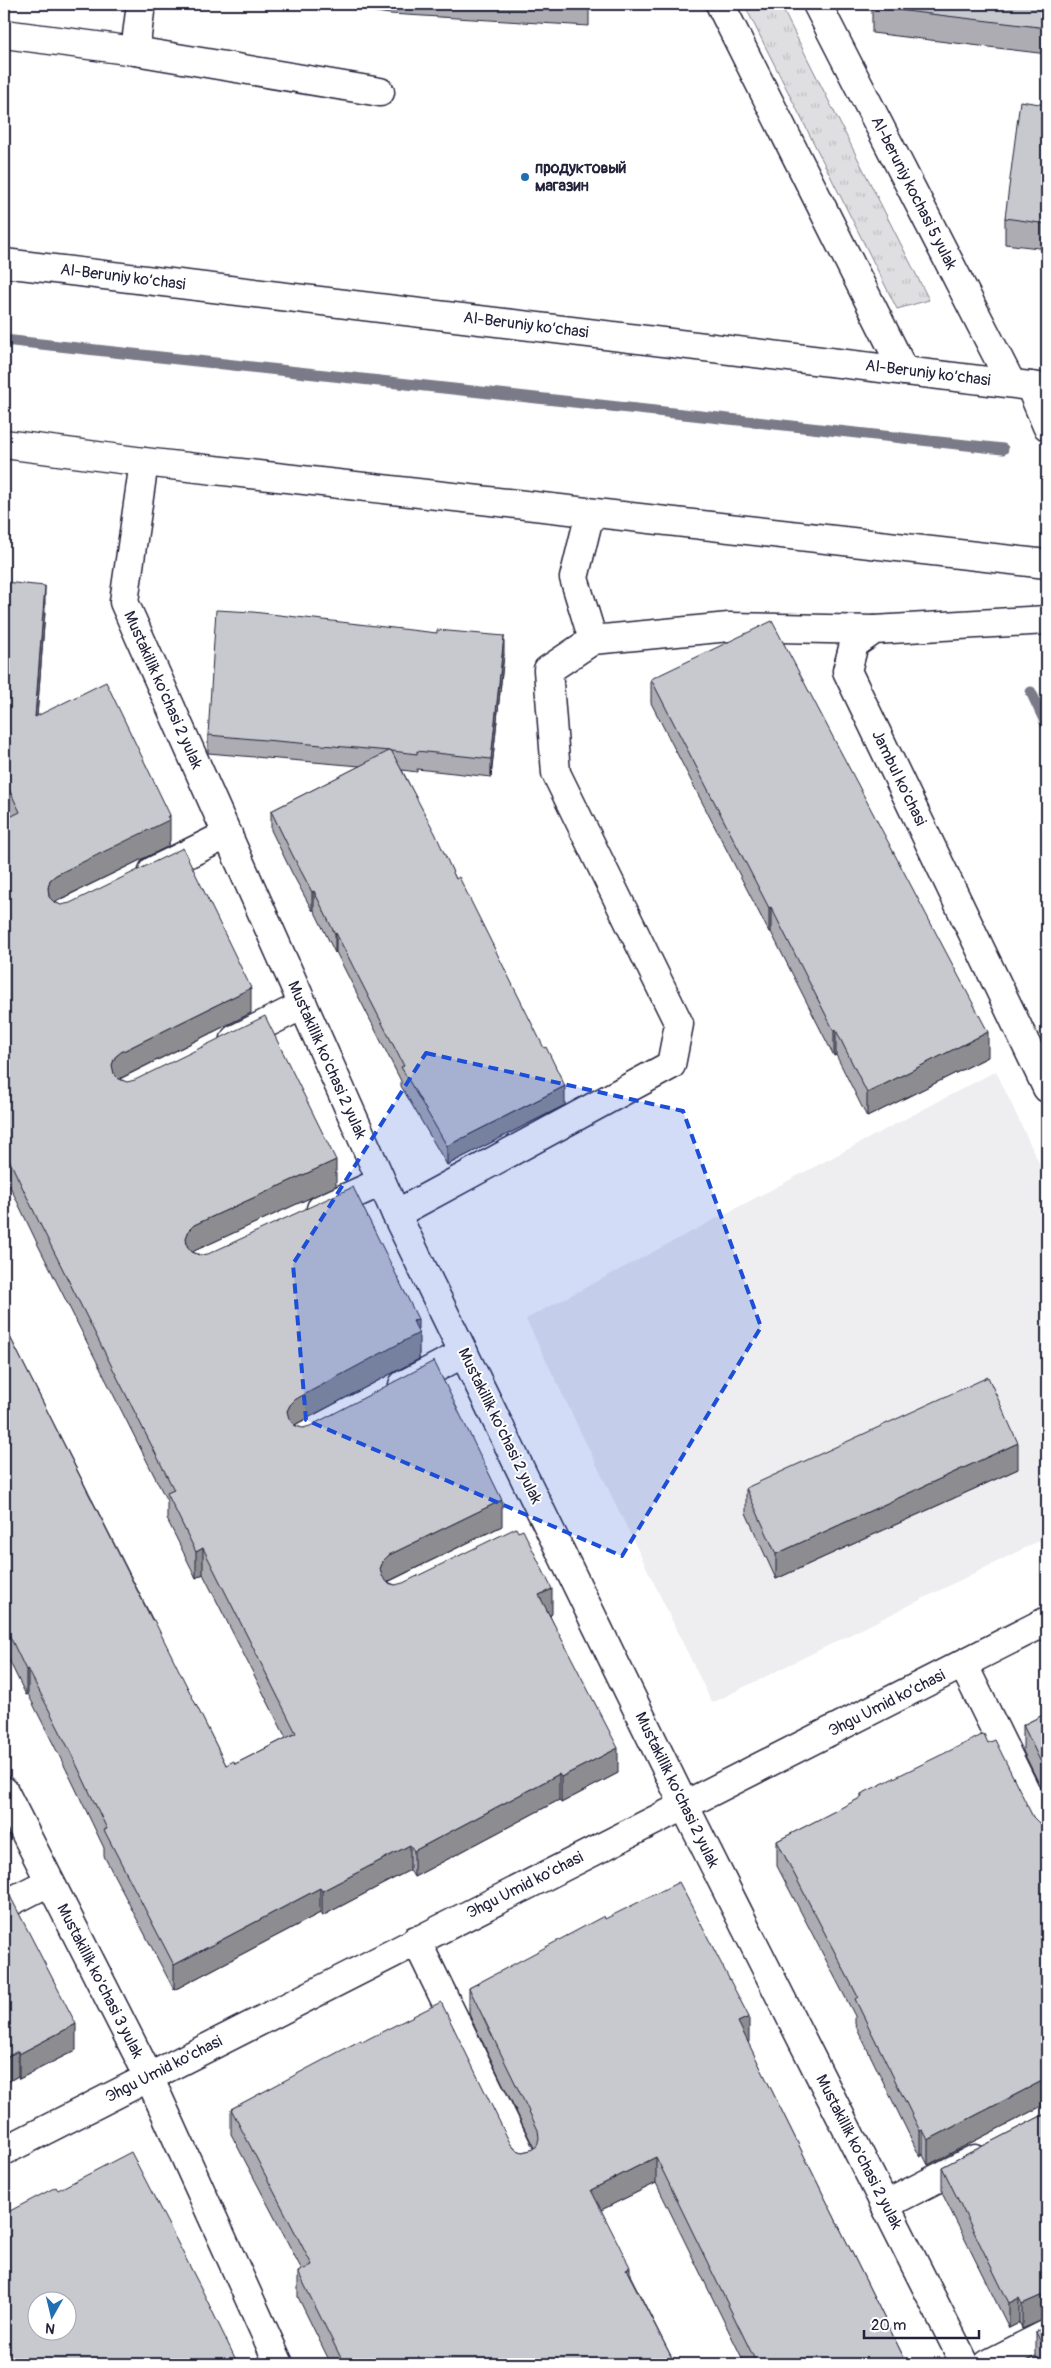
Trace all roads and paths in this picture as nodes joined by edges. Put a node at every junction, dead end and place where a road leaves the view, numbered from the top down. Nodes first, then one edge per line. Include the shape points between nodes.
1 (141, 4) edge
2 (720, 4) edge
3 (817, 4) edge
4 (4, 34) edge
5 (134, 52) junction
6 (380, 92) dead end
7 (4, 263) edge
8 (904, 371) junction
9 (1029, 386) edge
10 (1047, 426) edge
11 (4, 444) edge
12 (144, 462) junction
13 (590, 512) junction
14 (1047, 564) edge
15 (1047, 620) edge
16 (874, 630) junction
17 (593, 640) junction
18 (228, 834) junction
19 (132, 881) edge
20 (303, 1005) junction
21 (216, 1048) edge
22 (1047, 1088) edge
23 (381, 1182) junction
24 (396, 1214) junction
25 (300, 1219) edge
26 (464, 1353) junction
27 (379, 1398) edge
28 (546, 1522) junction
29 (520, 1535) edge
30 (1047, 1621) edge
31 (963, 1664) junction
32 (4, 1790) edge
33 (684, 1805) junction
34 (1047, 1835) edge
35 (49, 1882) junction
36 (4, 1904) edge
37 (416, 1940) junction
38 (148, 2078) junction
39 (996, 2148) edge
40 (4, 2151) edge
41 (524, 2162) edge
42 (885, 2205) junction
43 (1047, 2334) edge
44 (279, 2364) edge
45 (965, 2364) edge
46 (988, 2364) edge

1 - 5 street
2 - 8 street
3 - 9 street, Al-beruniy kochasi 5 yulak
4 - 5 street
5 - 6 street
7 - 8 street, Al-Beruniy ko’chasi
8 - 9 street, Al-Beruniy ko’chasi
9 - 10 street
11 - 12 street
12 - 13 street
12 - 18 street, Mustakillik ko'chasi 2 yulak via 124,602
13 - 14 street
13 - 17 street via 574,578
15 - 16 street
16 - 17 street via 729,627
16 - 22 street, Jambul ko'chasi via 854,644 848,671
17 - 24 street via 548,670 556,773 679,1024 671,1065
18 - 19 street
18 - 20 street, Mustakillik ko'chasi 2 yulak
20 - 21 street
20 - 23 street, Mustakillik ko'chasi 2 yulak
23 - 24 street, Mustakillik ko'chasi 2 yulak
23 - 25 street
24 - 26 street, Mustakillik ko'chasi 2 yulak
26 - 27 street
26 - 28 street, Mustakillik ko'chasi 2 yulak
28 - 29 street
28 - 33 street, Mustakillik ko'chasi 2 yulak
30 - 31 street, Эhgu Umid ko’chasi
31 - 33 street, Эhgu Umid ko’chasi
31 - 34 street
32 - 35 street, Mustakillik ko'chasi 3 yulak
33 - 37 street, Эhgu Umid ko’chasi
33 - 42 street, Mustakillik ko'chasi 2 yulak
35 - 36 street
35 - 38 street, Mustakillik ko'chasi 3 yulak
37 - 38 street, Эhgu Umid ko’chasi
37 - 41 street
38 - 40 street, Эhgu Umid ko’chasi
38 - 44 street, Mustakillik ko'chasi 3 yulak
39 - 42 street
42 - 45 street, Mustakillik ko'chasi 2 yulak
43 - 46 street

